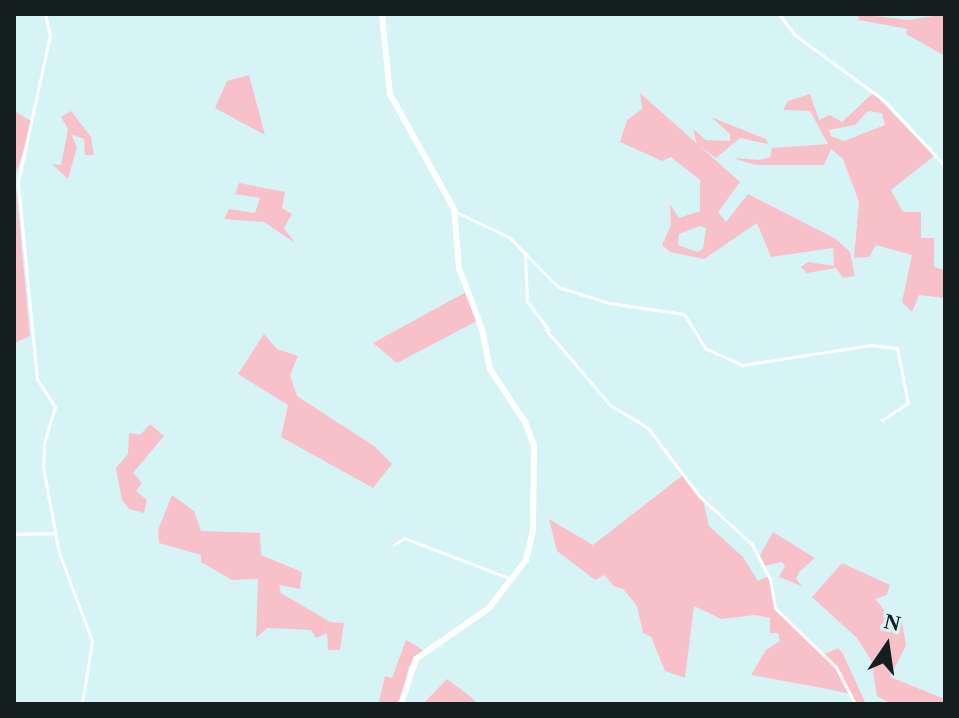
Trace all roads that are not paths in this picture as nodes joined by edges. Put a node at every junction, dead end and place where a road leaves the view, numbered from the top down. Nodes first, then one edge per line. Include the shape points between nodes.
1 (45, 14) edge
2 (382, 14) edge
3 (779, 14) edge
4 (945, 166) edge
5 (456, 212) junction
6 (525, 254) junction
7 (882, 420) dead end
8 (56, 533) junction
9 (14, 534) edge
10 (394, 545) dead end
11 (512, 579) junction
12 (82, 704) edge
13 (401, 704) edge
14 (855, 704) edge

1 - 8 street via 50,35 18,182 37,379 55,407 42,457
2 - 5 main road via 391,98
3 - 4 street via 798,37 885,101
5 - 6 street via 502,233
5 - 11 main road via 459,268 482,329 490,369 533,438 532,541
6 - 7 street via 564,289 684,314 708,351 746,366 871,345 897,348 908,403
6 - 14 street via 527,301 547,330 610,405 650,430 699,496 752,544 770,579 775,608 833,663
8 - 9 street
8 - 12 street via 92,641
10 - 11 street via 406,538
11 - 13 main road via 489,608 416,659

